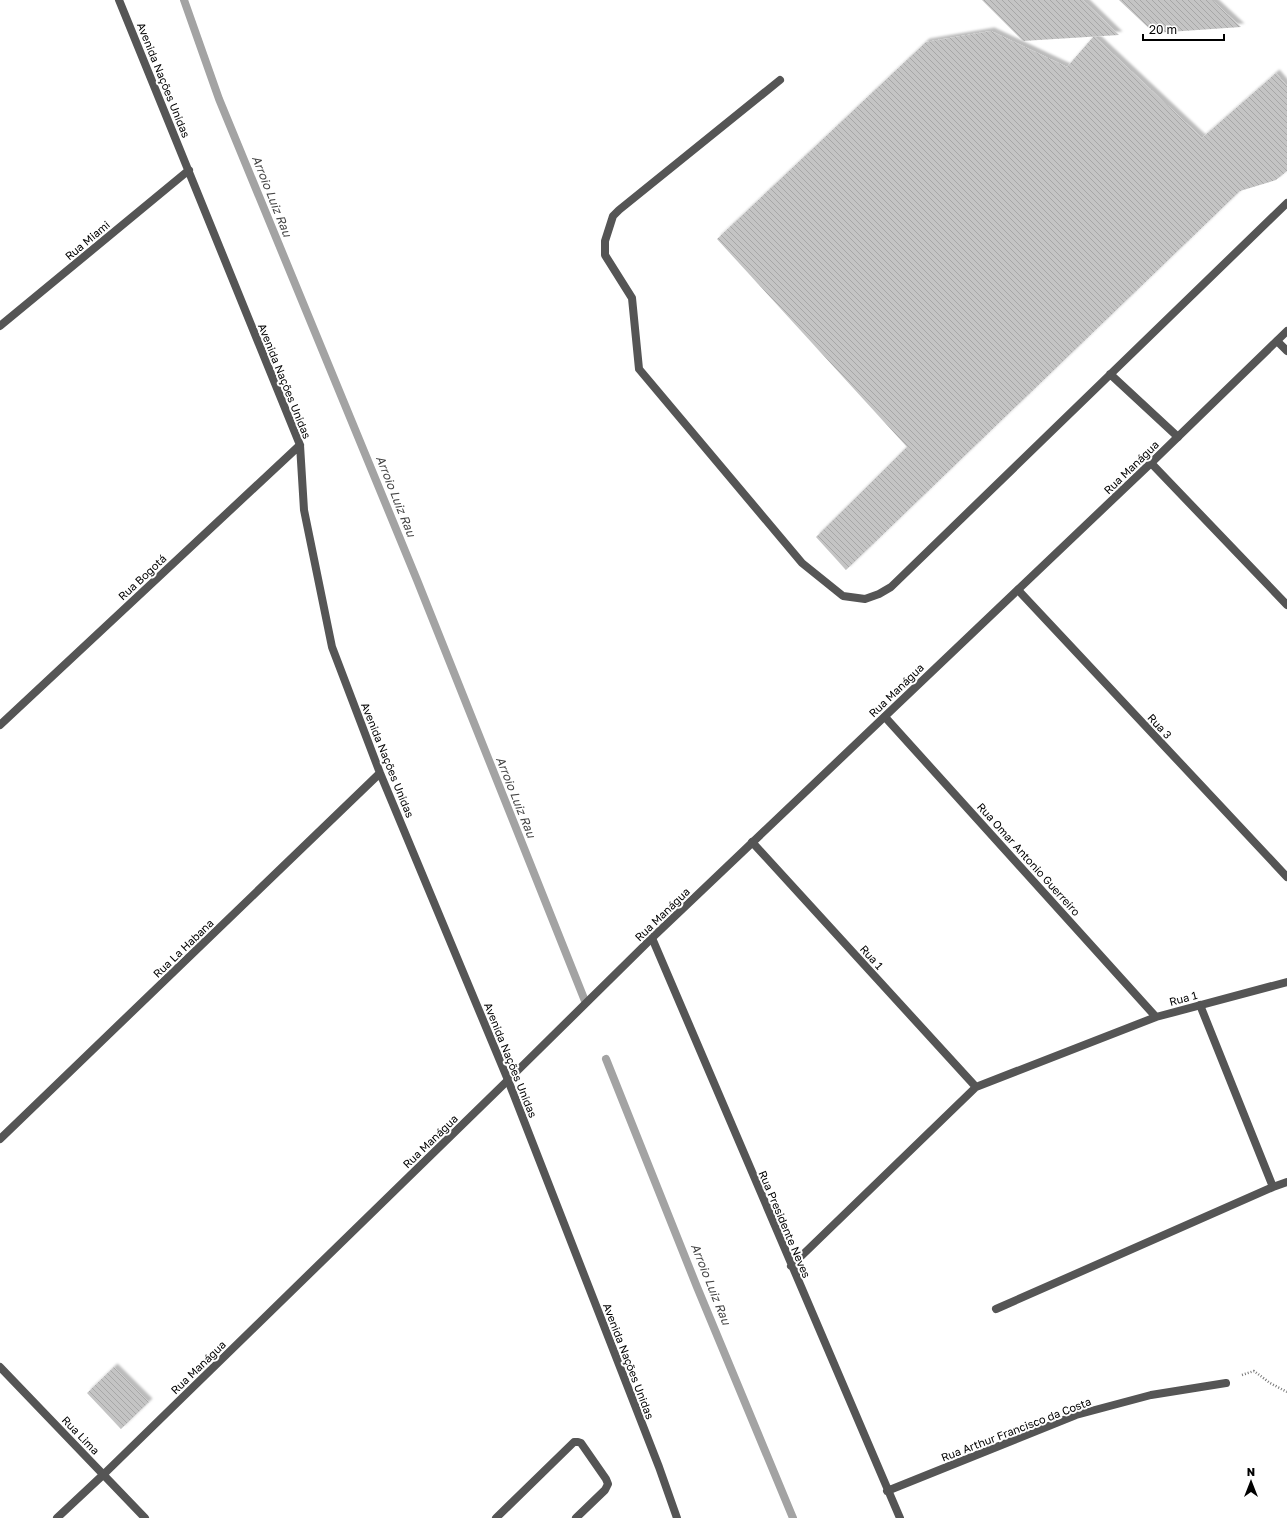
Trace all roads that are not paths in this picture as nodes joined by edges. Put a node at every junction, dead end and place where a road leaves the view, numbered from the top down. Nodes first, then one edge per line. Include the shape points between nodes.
1 (119, 0) edge
2 (780, 80) dead end
3 (189, 170) junction
4 (1287, 203) edge
5 (0, 326) edge
6 (1287, 331) edge
7 (1277, 341) junction
8 (1287, 351) edge
9 (1110, 374) junction
10 (1178, 437) junction
11 (300, 445) junction
12 (1151, 463) junction
13 (1018, 590) junction
14 (1287, 605) edge
15 (885, 717) junction
16 (0, 726) edge
17 (380, 773) junction
18 (752, 842) junction
19 (1287, 877) edge
20 (652, 938) junction
21 (1287, 982) edge
22 (1200, 1005) junction
23 (1156, 1017) junction
24 (508, 1080) junction
25 (976, 1087) junction
26 (0, 1139) edge
27 (1287, 1182) edge
28 (1273, 1187) junction
29 (791, 1266) junction
30 (996, 1309) dead end
31 (0, 1368) edge
32 (1226, 1382) dead end
33 (104, 1474) junction
34 (887, 1492) junction
35 (57, 1518) edge
36 (145, 1518) edge
37 (496, 1518) edge
38 (576, 1518) edge
39 (677, 1518) edge
40 (900, 1518) edge

1 - 3 street, Avenida Nações Unidas
2 - 9 street via 613,216 605,241 605,255 632,298 639,369 802,563 843,596 865,599 879,594 890,587
3 - 5 street, Rua Miami
3 - 11 street, Avenida Nações Unidas
4 - 9 street
6 - 7 street, Rua Manágua
7 - 8 street
7 - 10 street, Rua Manágua
9 - 10 street
10 - 12 street, Rua Manágua
11 - 16 street, Rua Bogotá
11 - 17 street, Avenida Nações Unidas via 304,510 332,647
12 - 13 street, Rua Manágua
12 - 14 street
13 - 15 street, Rua Manágua
13 - 19 street, Rua 3
15 - 18 street, Rua Manágua
15 - 23 street, Rua Omar Antonio Guerreiro
17 - 24 street, Avenida Nações Unidas
17 - 26 street, Rua La Habana
18 - 20 street, Rua Manágua
18 - 25 street, Rua 1
20 - 24 street, Rua Manágua
20 - 29 street, Rua Presidente Neves
21 - 22 street, Rua 1
22 - 23 street, Rua 1
22 - 28 street
23 - 25 street, Rua 1
24 - 33 street, Rua Manágua
24 - 39 street, Avenida Nações Unidas
25 - 29 street, Rua 1
27 - 28 street
28 - 30 street
29 - 34 street, Rua Presidente Neves
31 - 33 street, Rua Lima
32 - 34 street, Rua Arthur Francisco da Costa via 1151,1395 1076,1415
33 - 35 street, Rua Manágua
33 - 36 street, Rua Lima
34 - 40 street, Rua Presidente Neves
37 - 38 street via 574,1442 578,1442 608,1484

